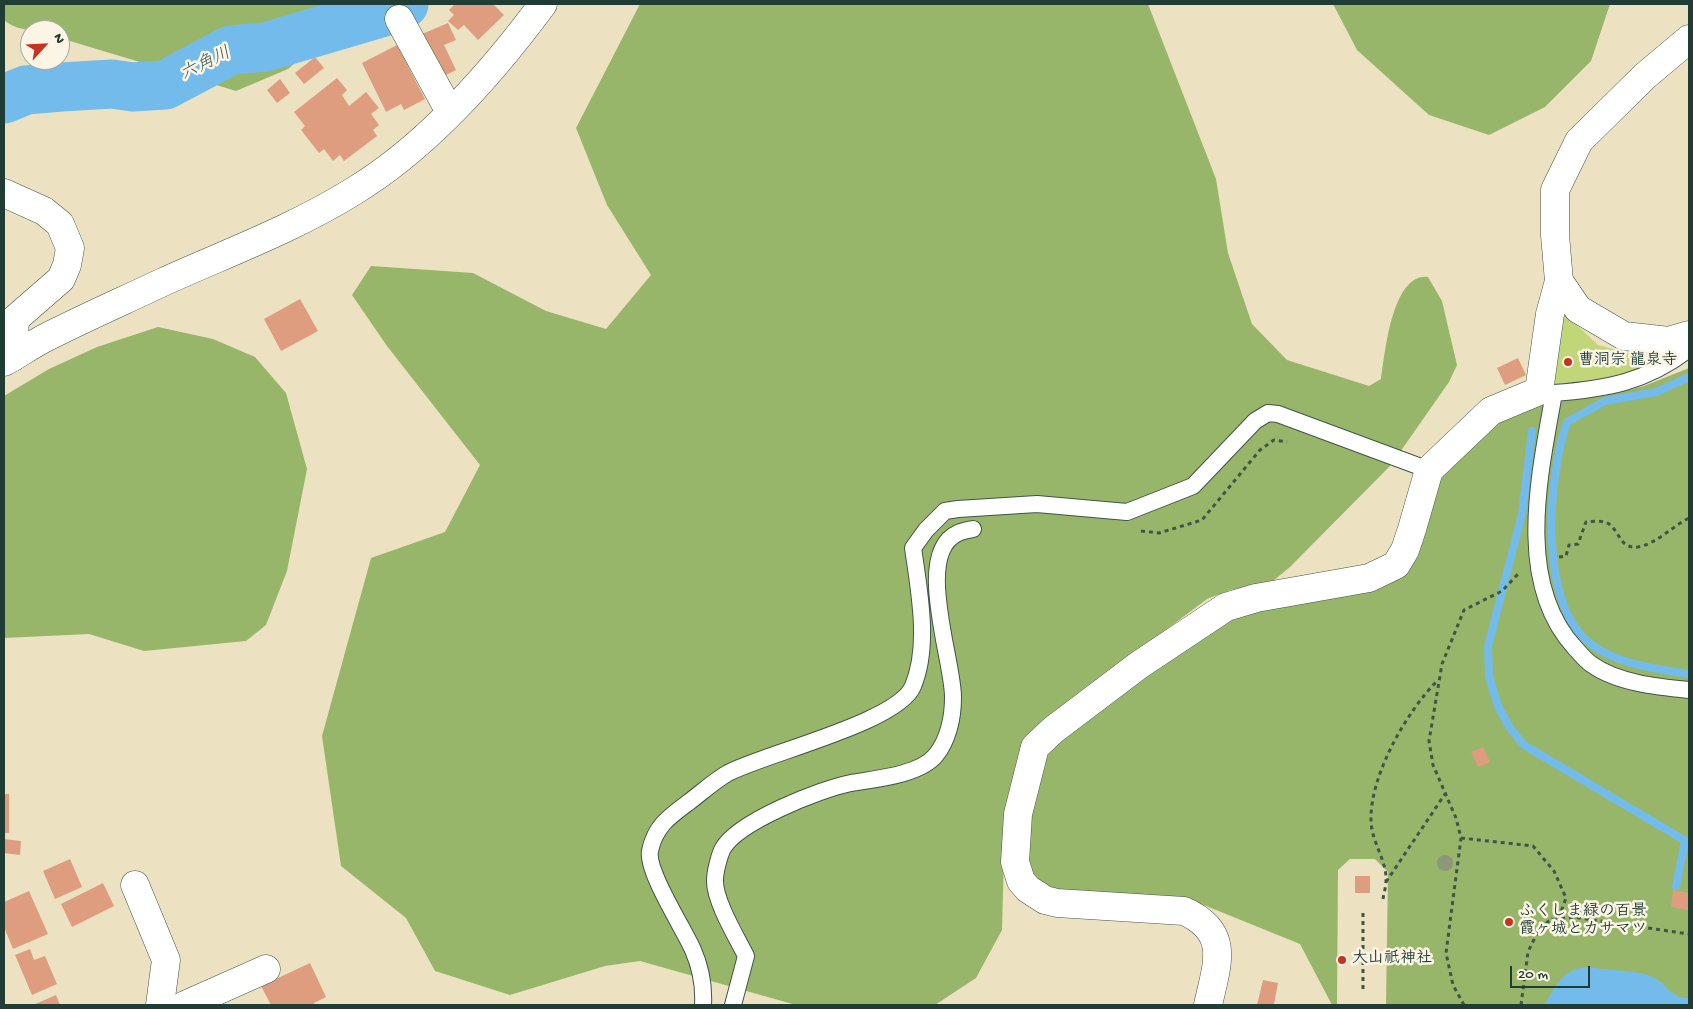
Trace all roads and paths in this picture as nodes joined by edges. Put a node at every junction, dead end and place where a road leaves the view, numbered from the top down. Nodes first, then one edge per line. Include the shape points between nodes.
1 (543, 4) edge
2 (399, 18) dead end
3 (1689, 39) edge
4 (450, 112) junction
5 (4, 193) edge
6 (1559, 281) junction
7 (1689, 335) edge
8 (1689, 349) edge
9 (8, 360) edge
10 (1547, 392) junction
11 (1429, 470) junction
12 (1689, 518) edge
13 (973, 529) dead end
14 (1537, 554) junction
15 (1438, 680) junction
16 (1689, 690) edge
17 (1446, 793) junction
18 (1461, 838) junction
19 (1385, 884) junction
20 (135, 885) dead end
21 (1383, 899) dead end
22 (1363, 909) dead end
23 (1549, 921) junction
24 (1689, 934) edge
25 (266, 969) dead end
26 (1363, 989) dead end
27 (160, 1005) edge
28 (185, 1005) edge
29 (703, 1005) edge
30 (733, 1005) edge
31 (1208, 1005) edge
32 (1463, 1005) edge
33 (1521, 1005) edge

1 - 4 street via 509,51
2 - 4 street
3 - 6 street via 1580,141 1555,190
4 - 9 street via 390,166 354,191 259,242 163,282 43,339
5 - 9 street via 44,211 60,224 70,248 61,279 15,319
6 - 7 street via 1578,309 1624,336 1669,341
6 - 10 street via 1550,314
8 - 10 lane via 1673,362 1636,380 1587,390
10 - 11 street via 1491,411
10 - 14 lane
11 - 29 lane via 1268,413 1255,420 1193,486 1127,512 1037,504 945,511 913,548 922,659 913,688 898,705 872,719 728,773 663,821 656,833 649,853 651,861 694,952 704,986
11 - 31 street via 1405,550 1396,565 1369,578 1256,598 1226,608 1139,665 1035,747 1018,814 1015,862 1021,881 1034,894 1056,903 1184,911 1195,916 1211,930 1218,949
12 - 14 path via 1638,547 1623,543 1610,524 1586,522 1578,544 1568,546 1564,558
13 - 30 lane via 957,533 946,542 939,557 938,608 954,698 948,735 935,756 908,773 845,784 781,808 741,830 722,850 715,880 720,900 746,956
14 - 15 path via 1502,590 1464,610
14 - 16 lane via 1540,582 1547,604 1563,635 1591,664 1617,676
15 - 17 path via 1429,751
15 - 19 path via 1420,698 1386,758 1374,790 1370,820
17 - 18 path
17 - 19 path
18 - 23 path via 1533,846 1554,871 1566,898 1561,912
18 - 32 path via 1446,954 1453,985
19 - 21 path
20 - 27 street via 166,960
22 - 26 path
23 - 24 path via 1573,917
23 - 33 path via 1532,939
25 - 28 street

